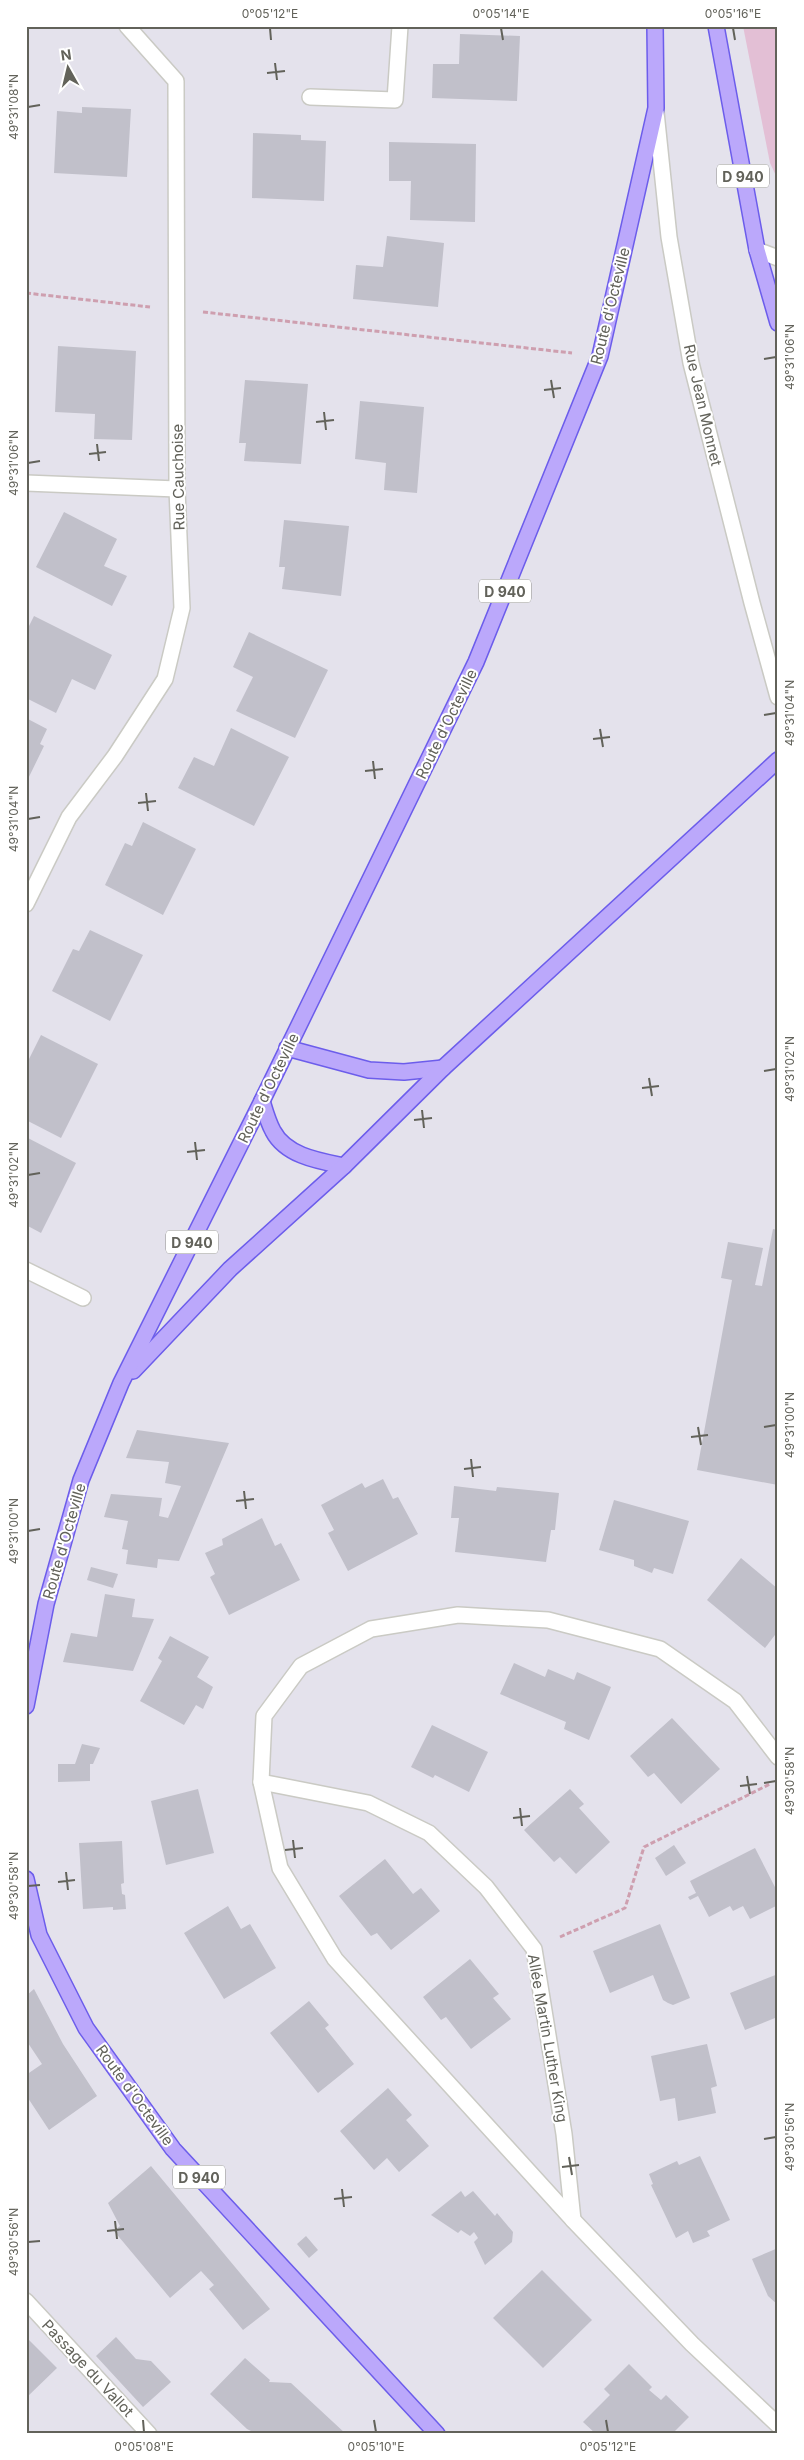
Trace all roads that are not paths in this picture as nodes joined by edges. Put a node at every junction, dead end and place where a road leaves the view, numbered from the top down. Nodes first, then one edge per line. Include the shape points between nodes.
1 (127, 26) edge
2 (400, 26) edge
3 (655, 26) edge
4 (716, 26) edge
5 (310, 96) dead end
6 (656, 108) junction
7 (757, 250) junction
8 (778, 258) edge
9 (778, 323) edge
10 (26, 483) edge
11 (177, 489) junction
12 (778, 697) edge
13 (778, 760) edge
14 (26, 904) edge
15 (287, 1048) junction
16 (443, 1068) junction
17 (262, 1101) junction
18 (344, 1166) junction
19 (26, 1270) edge
20 (83, 1298) dead end
21 (121, 1383) junction
22 (26, 1706) edge
23 (778, 1757) edge
24 (261, 1782) junction
25 (26, 1879) edge
26 (573, 2220) junction
27 (26, 2302) edge
28 (778, 2425) edge
29 (149, 2434) edge
30 (437, 2434) edge

1 - 11 street, Rue Cauchoise via 176,81
2 - 5 street via 395,100
3 - 6 main road, Route d'Octeville / D 940
4 - 7 main road, D 940
6 - 12 street, Rue Jean Monnet via 669,237 691,363
6 - 15 main road, Route d'Octeville / D 940 via 600,356 476,662
7 - 8 street
7 - 9 main road, D 940
10 - 11 street
11 - 14 street, Rue Cauchoise via 182,608 165,679 69,817
13 - 16 main road, Route d'Octeville / D 940
15 - 16 main road via 369,1070 404,1072
15 - 17 main road, Route d'Octeville / D 940
16 - 18 main road, Route d'Octeville / D 940
17 - 18 main road via 273,1132 289,1148 314,1161
17 - 21 main road, Route d'Octeville / D 940
18 - 21 main road, Route d'Octeville / D 940 via 230,1269
19 - 20 street
21 - 22 main road, Route d'Octeville / D 940 via 81,1480 46,1604
23 - 24 street via 735,1701 660,1649 548,1620 458,1615 372,1629 301,1666 264,1716
24 - 26 street via 280,1868 334,1959
24 - 26 street, Allée Martin Luther King via 368,1803 429,1833 486,1887 534,1949 563,2125
25 - 30 main road, Route d'Octeville / D 940 via 39,1935 86,2028 173,2149
26 - 28 street via 692,2344
27 - 29 street, Passage du Vallot

